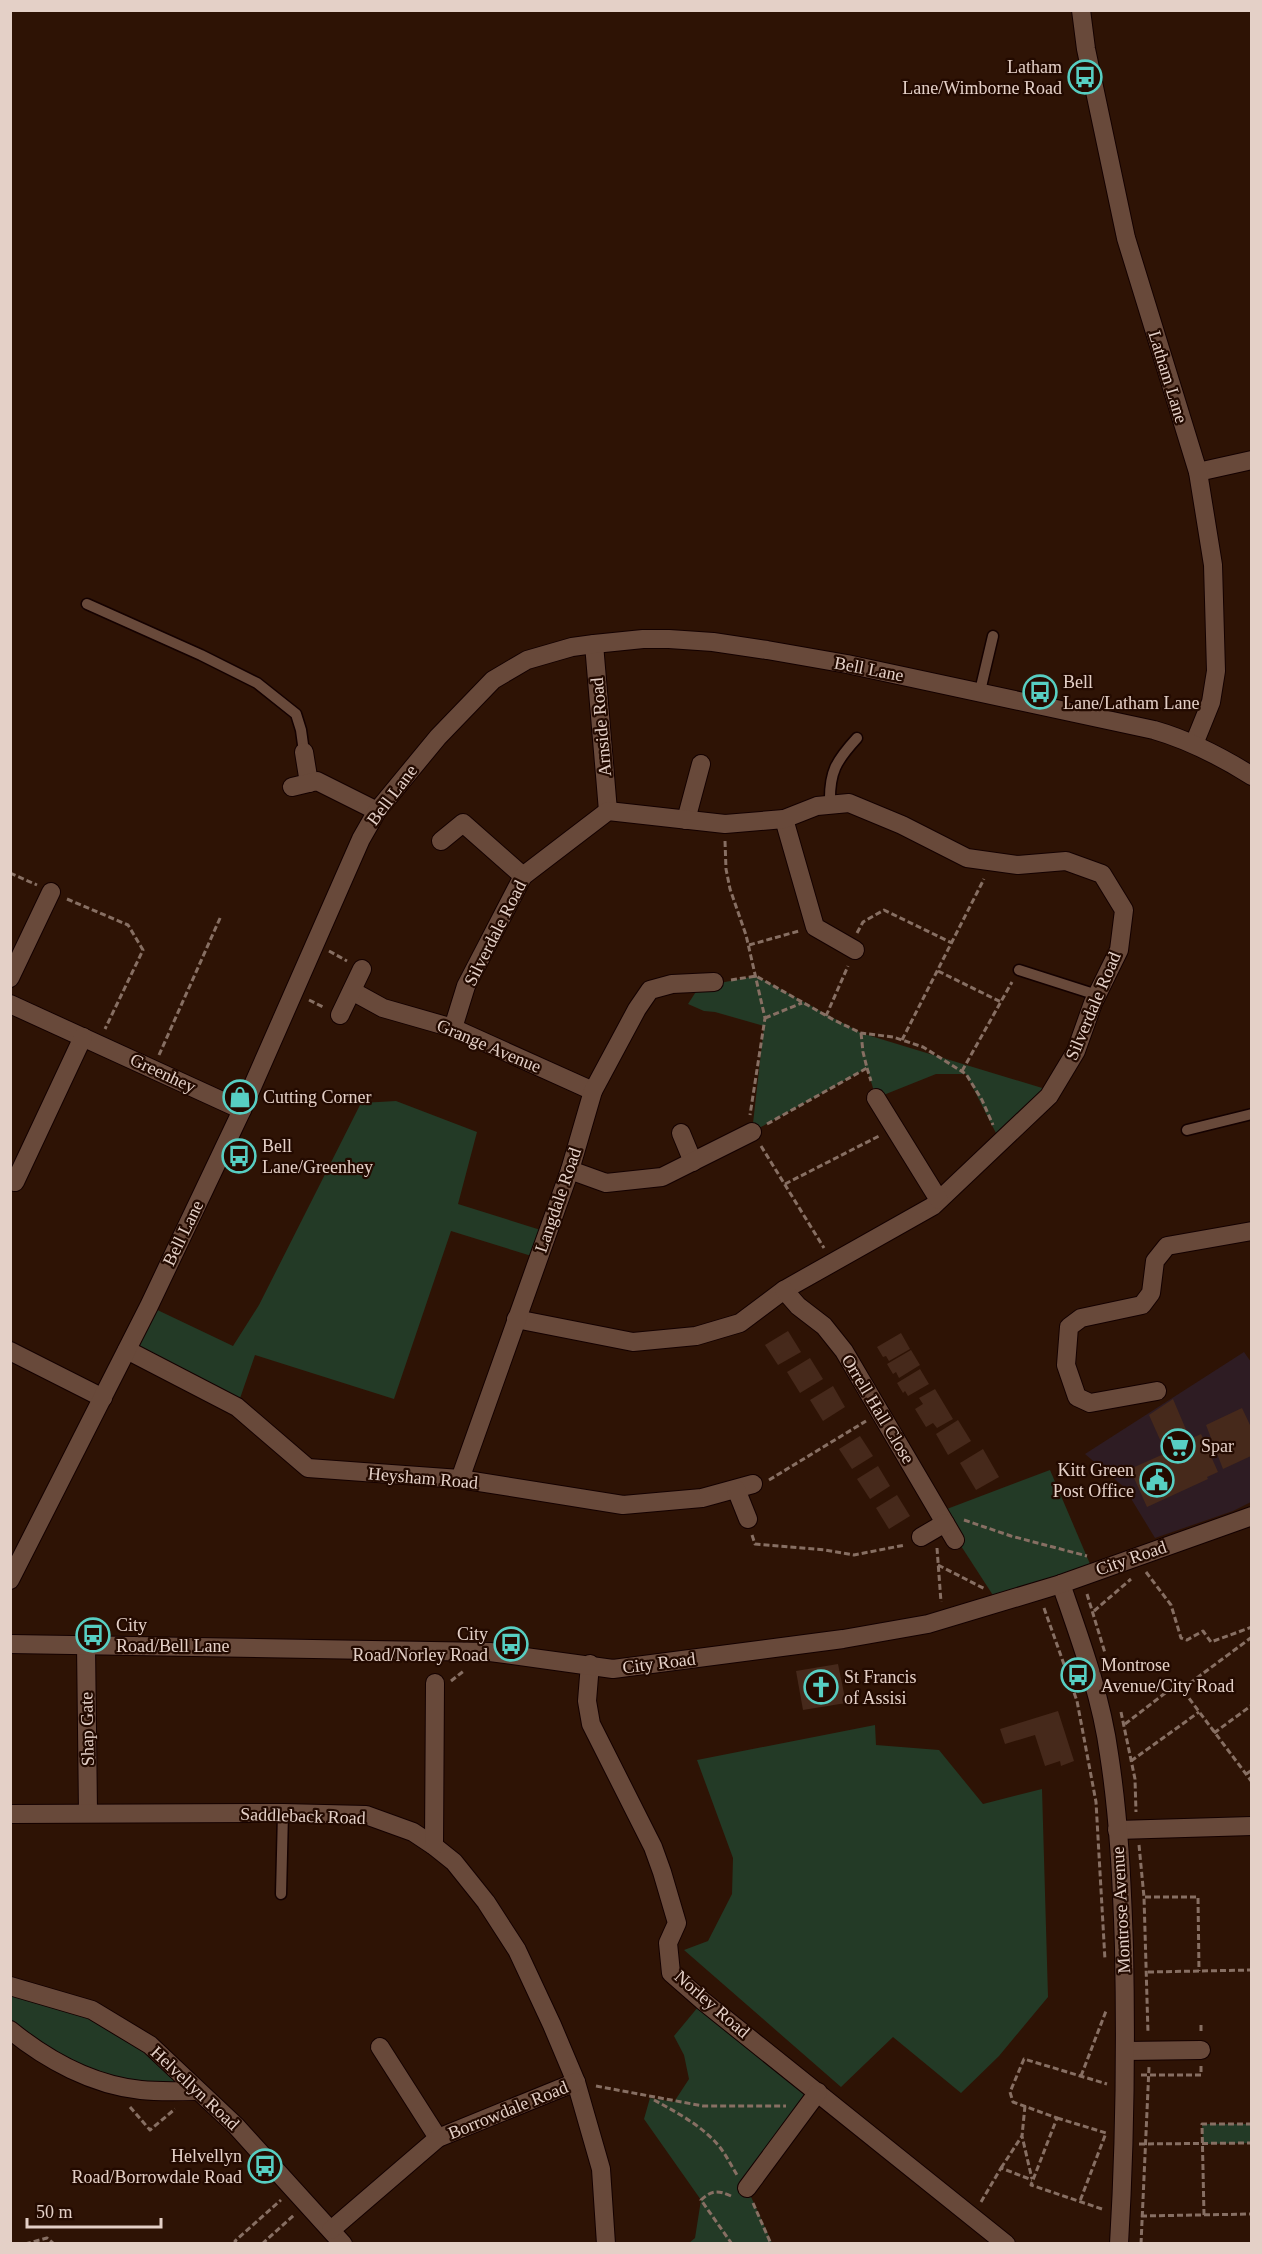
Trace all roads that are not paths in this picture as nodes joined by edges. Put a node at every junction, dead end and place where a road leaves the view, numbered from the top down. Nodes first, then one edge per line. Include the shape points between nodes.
1 (1081, 10) edge
2 (1251, 460) edge
3 (1197, 472) junction
4 (87, 604) dead end
5 (993, 636) dead end
6 (594, 644) junction
7 (980, 691) junction
8 (857, 738) dead end
9 (1194, 744) junction
10 (304, 752) joint
11 (701, 764) dead end
12 (1251, 776) edge
13 (830, 804) junction
14 (377, 811) junction
15 (608, 811) junction
16 (784, 819) junction
17 (686, 820) junction
18 (441, 841) dead end
19 (523, 876) junction
20 (51, 892) road end
21 (853, 948) road end
22 (362, 969) road end
23 (1019, 970) road end
24 (10, 978) edge
25 (714, 982) road end
26 (351, 991) junction
27 (1097, 995) junction
28 (10, 1004) edge
29 (340, 1015) road end
30 (453, 1028) junction
31 (90, 1040) junction
32 (593, 1091) junction
33 (876, 1098) dead end
34 (242, 1110) junction
35 (1251, 1114) edge
36 (1187, 1130) dead end
37 (752, 1132) road end
38 (681, 1133) dead end
39 (693, 1162) junction
40 (570, 1170) junction
41 (15, 1182) dead end
42 (939, 1200) junction
43 (1251, 1231) edge
44 (784, 1290) junction
45 (516, 1318) junction
46 (127, 1350) junction
47 (10, 1351) edge
48 (1157, 1391) dead end
49 (103, 1398) junction
50 (459, 1479) junction
51 (1251, 1516) edge
52 (748, 1519) road end
53 (955, 1540) dead end
54 (10, 1580) edge
55 (1060, 1584) junction
56 (10, 1644) edge
57 (86, 1644) junction
58 (590, 1664) junction
59 (435, 1688) road end
60 (88, 1813) junction
61 (283, 1813) junction
62 (10, 1814) edge
63 (1251, 1826) edge
64 (1117, 1830) junction
65 (434, 1846) junction
66 (281, 1894) dead end
67 (10, 1986) edge
68 (10, 2030) edge
69 (380, 2047) dead end
70 (1201, 2050) dead end
71 (1125, 2051) junction
72 (576, 2082) junction
73 (197, 2091) junction
74 (813, 2099) junction
75 (438, 2138) junction
76 (744, 2196) road end
77 (337, 2237) edge
78 (606, 2244) edge
79 (1006, 2244) edge
80 (1119, 2244) edge

1 - 3 street, Latham Lane via 1126,238
2 - 3 street
3 - 9 street, Latham Lane via 1213,565 1216,671 1211,702
4 - 10 lane via 257,683 296,714
5 - 7 lane
6 - 7 street, Bell Lane via 643,639 713,642
6 - 14 street, Bell Lane via 527,660 493,680 438,737
6 - 15 street, Arnside Road
7 - 9 street, Bell Lane via 1154,730
8 - 13 lane via 841,756 829,783
9 - 12 street, Bell Lane
10 - 14 street via 300,785 316,781
11 - 17 street
13 - 16 street, Silverdale Road
13 - 27 street, Silverdale Road via 849,803 967,858 1018,865 1066,861 1102,874 1124,910 1119,950
14 - 34 street, Bell Lane via 348,866
15 - 17 street, Silverdale Road
15 - 19 street, Silverdale Road
16 - 17 street, Silverdale Road via 725,824
16 - 21 street via 815,927
18 - 19 street via 463,823
19 - 30 street, Silverdale Road via 466,986
20 - 24 street
22 - 26 street
23 - 27 lane
25 - 32 street, Langdale Road via 672,984 650,990
26 - 29 street
26 - 30 street, Grange Avenue via 383,1008
27 - 42 street, Silverdale Road via 1076,1051 1049,1096
28 - 31 street, Greenhey
30 - 32 street, Grange Avenue
31 - 34 street, Greenhey
31 - 41 street
32 - 40 street, Langdale Road
33 - 42 street
34 - 46 street, Bell Lane
35 - 36 lane
37 - 39 street
38 - 39 street
39 - 40 street via 662,1177 606,1183
40 - 45 street, Langdale Road
42 - 44 street, Silverdale Road
43 - 48 street via 1167,1246 1155,1261 1151,1293 1142,1305 1082,1318 1069,1327 1066,1365 1077,1397 1090,1404
44 - 45 street, Silverdale Road via 740,1323 696,1336 633,1342
44 - 53 street, Orrell Hall Close via 834,1337 880,1413 935,1525
45 - 50 street, Langdale Road
46 - 49 street, Bell Lane
46 - 50 street, Heysham Road via 237,1407 308,1468
47 - 49 street
49 - 54 street, Bell Lane
50 - 52 street, Heysham Road via 623,1505 702,1498 745,1487
51 - 55 street, City Road
55 - 58 street, City Road via 942,1620 843,1639 613,1669
55 - 64 street, Montrose Avenue via 1097,1695 1109,1753
56 - 57 street, City Road
57 - 58 street, City Road via 490,1652
57 - 60 street, Shap Gate
58 - 74 street, Norley Road via 587,1701 591,1724 653,1847 677,1923 668,1942 671,1973
59 - 65 street
60 - 61 street, Saddleback Road
60 - 62 street, Saddleback Road
61 - 65 street, Saddleback Road via 366,1815 413,1832
61 - 66 lane
63 - 64 street
64 - 71 street, Montrose Avenue
65 - 72 street, Saddleback Road via 454,1862 486,1902 516,1950
67 - 73 street, Helvellyn Road via 92,2010 150,2046
68 - 73 street via 52,2060 92,2078 139,2090
69 - 75 street
70 - 71 street
71 - 80 street, Montrose Avenue via 1117,2075 1124,2144
72 - 75 street, Borrowdale Road
72 - 78 street, Saddleback Road via 602,2169
73 - 77 street, Helvellyn Road via 236,2126
74 - 76 street
74 - 79 street, Norley Road
75 - 77 street, Borrowdale Road

